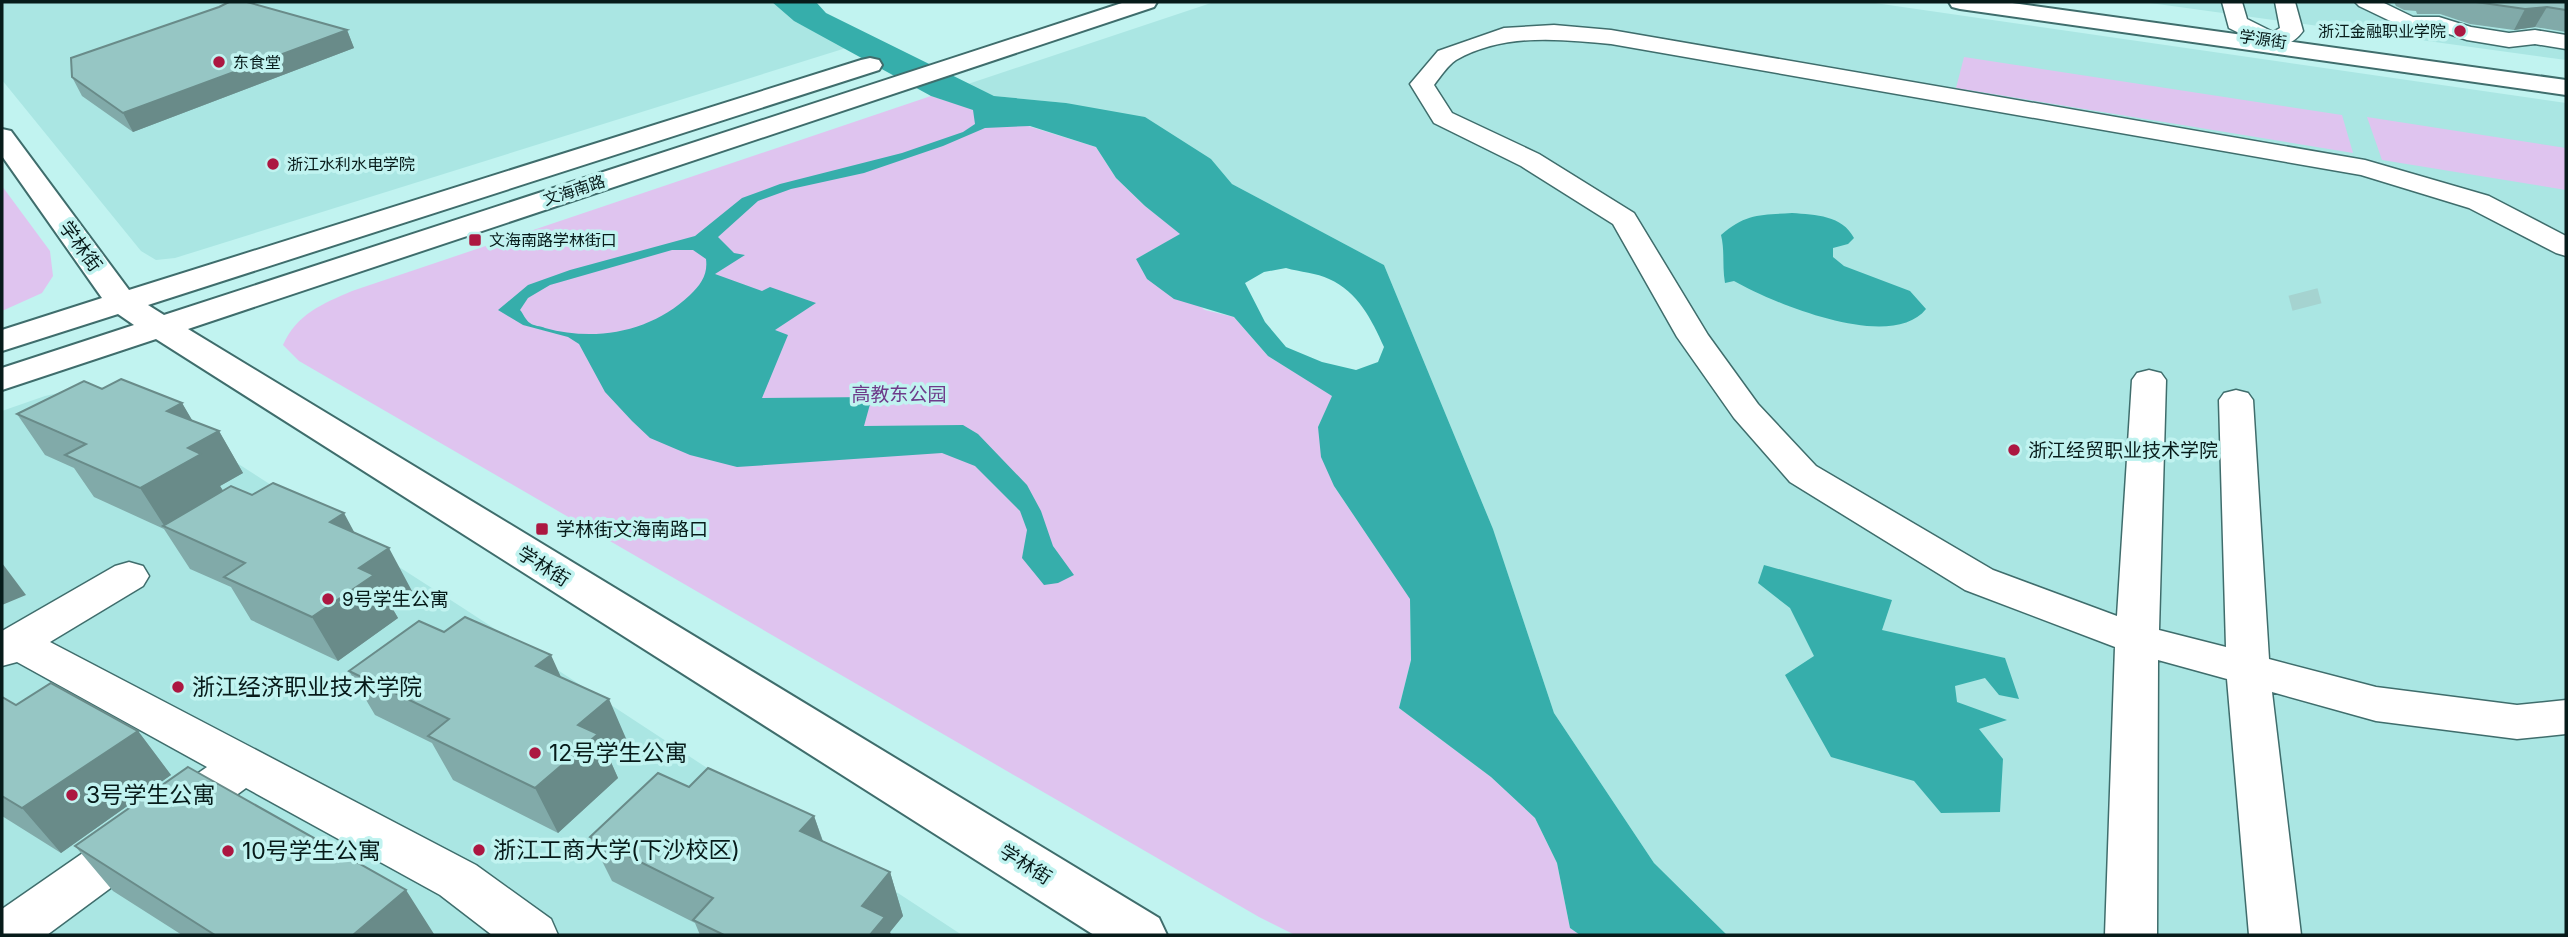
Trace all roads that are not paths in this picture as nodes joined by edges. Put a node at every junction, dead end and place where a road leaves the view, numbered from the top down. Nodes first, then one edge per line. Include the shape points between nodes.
1 (1146, 2) edge
2 (1959, 2) edge
3 (2002, 2) edge
4 (2232, 2) edge
5 (2285, 2) edge
6 (2366, 2) edge
7 (2273, 40) junction
8 (2566, 42) edge
9 (897, 70) junction
10 (2566, 82) edge
11 (2566, 88) edge
12 (2, 137) edge
13 (2566, 247) edge
14 (122, 303) junction
15 (159, 327) junction
16 (2, 341) edge
17 (2, 379) edge
18 (2149, 380) dead end
19 (2236, 400) dead end
20 (129, 576) dead end
21 (2137, 639) junction
22 (7, 648) edge
23 (2248, 670) junction
24 (2566, 717) edge
25 (244, 765) junction
26 (7, 935) edge
27 (533, 935) edge
28 (1140, 935) edge
29 (2131, 935) edge
30 (2275, 935) edge

1 - 9 main road, 文海南路 via 943,70
2 - 11 main road
3 - 7 main road, 学源街
4 - 7 street via 2237,23
5 - 7 street via 2292,31
6 - 8 street via 2409,23 2439,24 2509,40 2535,37
7 - 10 main road, 学源街
9 - 14 main road, 文海南路 via 860,68
9 - 15 main road, 文海南路
12 - 14 main road, 学林街
13 - 21 street via 2479,202 2365,168 1611,37 1554,32 1504,35 1446,56 1422,84 1443,118 1530,160 1624,219 1693,337 1746,411 1803,474 1979,580
14 - 15 main road, 学林街
14 - 16 main road, 文海南路
15 - 17 main road, 文海南路
15 - 28 main road, 学林街
18 - 21 street
19 - 23 street
20 - 22 street
21 - 23 street
21 - 29 street
22 - 25 street
23 - 24 street via 2376,704 2517,722
23 - 30 street
25 - 26 street
25 - 27 street via 458,880

